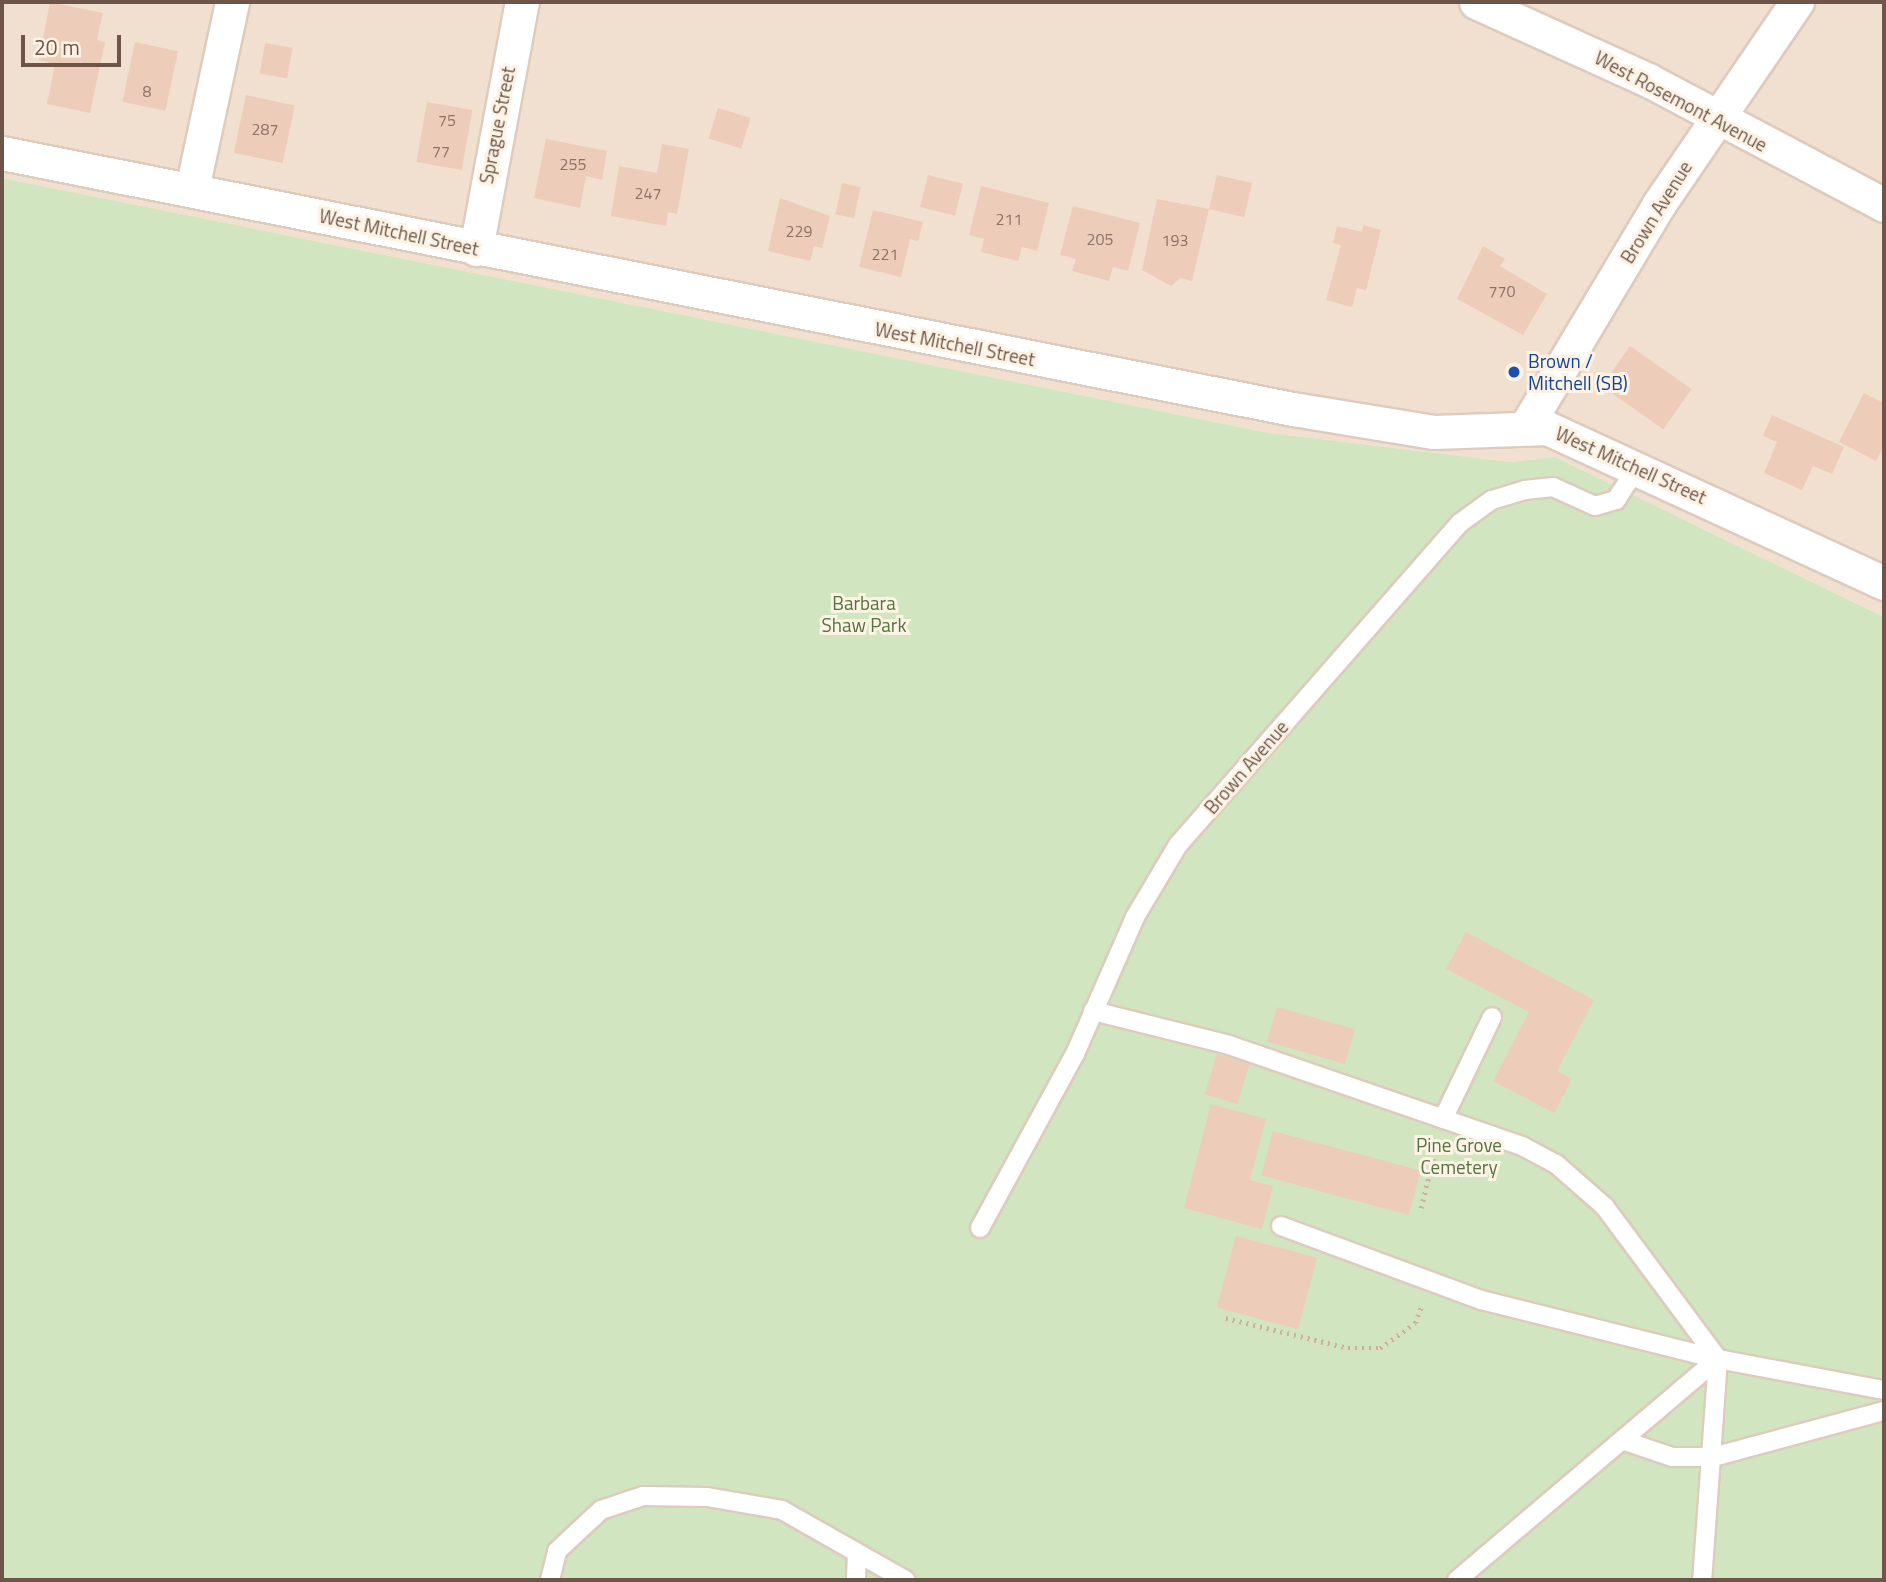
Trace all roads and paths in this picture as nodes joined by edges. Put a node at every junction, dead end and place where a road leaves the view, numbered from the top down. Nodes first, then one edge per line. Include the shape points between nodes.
1 (232, 2) edge
2 (522, 2) edge
3 (1476, 2) edge
4 (1797, 2) edge
5 (1717, 118) junction
6 (2, 153) edge
7 (192, 189) junction
8 (1884, 205) edge
9 (476, 249) junction
10 (1525, 428) junction
11 (1638, 466) junction
12 (1884, 583) edge
13 (1093, 1011) junction
14 (1492, 1017) dead end
15 (1443, 1119) junction
16 (1421, 1209) dead end
17 (1281, 1226) dead end
18 (980, 1228) dead end
19 (1429, 1284) junction
20 (1226, 1318) dead end
21 (1718, 1359) junction
22 (1884, 1390) edge
23 (1884, 1411) edge
24 (1622, 1440) junction
25 (1713, 1457) junction
26 (857, 1555) junction
27 (550, 1580) edge
28 (856, 1580) edge
29 (905, 1580) edge
30 (1457, 1580) edge
31 (1702, 1580) edge

1 - 7 street
2 - 9 street, Sprague Street
3 - 5 street, West Rosemont Avenue
4 - 5 street, Brown Avenue
5 - 8 street, West Rosemont Avenue
5 - 10 street, Brown Avenue
6 - 7 street, West Mitchell Street
7 - 9 street, West Mitchell Street
9 - 10 street, West Mitchell Street via 1293,409 1434,432
10 - 11 street, West Mitchell Street via 1571,434
11 - 12 street, West Mitchell Street
11 - 13 lane, Brown Avenue via 1616,500 1595,506 1553,487 1525,490 1492,499 1460,523 1178,845 1135,917
13 - 15 lane via 1229,1045
13 - 18 lane, Brown Avenue
14 - 15 lane
15 - 16 path
15 - 21 lane via 1556,1164 1605,1207
17 - 19 lane
19 - 20 path via 1415,1323 1380,1348 1348,1348
19 - 21 lane
21 - 22 lane
21 - 24 lane
21 - 25 lane
23 - 25 lane
24 - 25 lane via 1672,1457
24 - 30 lane
25 - 31 lane
26 - 27 lane via 782,1510 707,1497 643,1496 601,1510 557,1551
26 - 28 lane
26 - 29 lane

